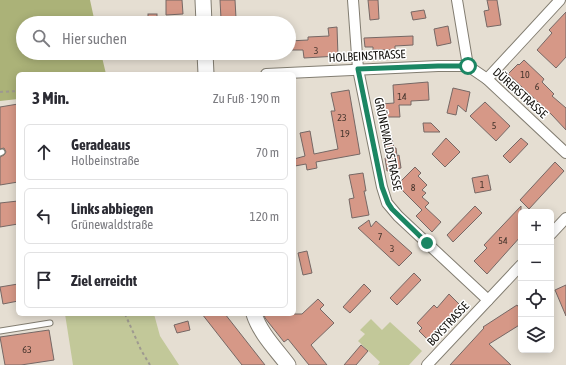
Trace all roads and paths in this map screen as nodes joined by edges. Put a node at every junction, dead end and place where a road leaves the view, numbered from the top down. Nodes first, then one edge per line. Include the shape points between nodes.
1 (203, 0) edge
2 (353, 0) edge
3 (457, 0) edge
4 (560, 0) edge
5 (204, 16) edge
6 (205, 60) edge
7 (468, 66) junction
8 (358, 69) junction
9 (206, 72) edge
10 (296, 72) edge
11 (487, 79) junction
12 (16, 91) edge
13 (0, 92) edge
14 (566, 153) edge
15 (565, 222) edge
16 (554, 231) edge
17 (518, 268) edge
18 (488, 300) junction
19 (126, 316) edge
20 (255, 316) edge
21 (50, 323) dead end
22 (0, 331) edge
23 (150, 365) edge
24 (288, 365) edge
25 (427, 365) edge

1 - 5 street
2 - 8 street, GRÜNEWALDSTRASSE
3 - 7 street
4 - 11 street
6 - 9 street
7 - 8 street, HOLBEINSTRASSE
7 - 11 street, DÜRERSTRASSE
8 - 10 street, HOLBEINSTRASSE
8 - 18 street, GRÜNEWALDSTRASSE via 382,187 388,203 398,216
11 - 14 street, DÜRERSTRASSE
12 - 13 path
15 - 16 street
17 - 18 street, BOYSTRASSE
18 - 25 street, BOYSTRASSE
19 - 23 path
20 - 24 street
21 - 22 lane

